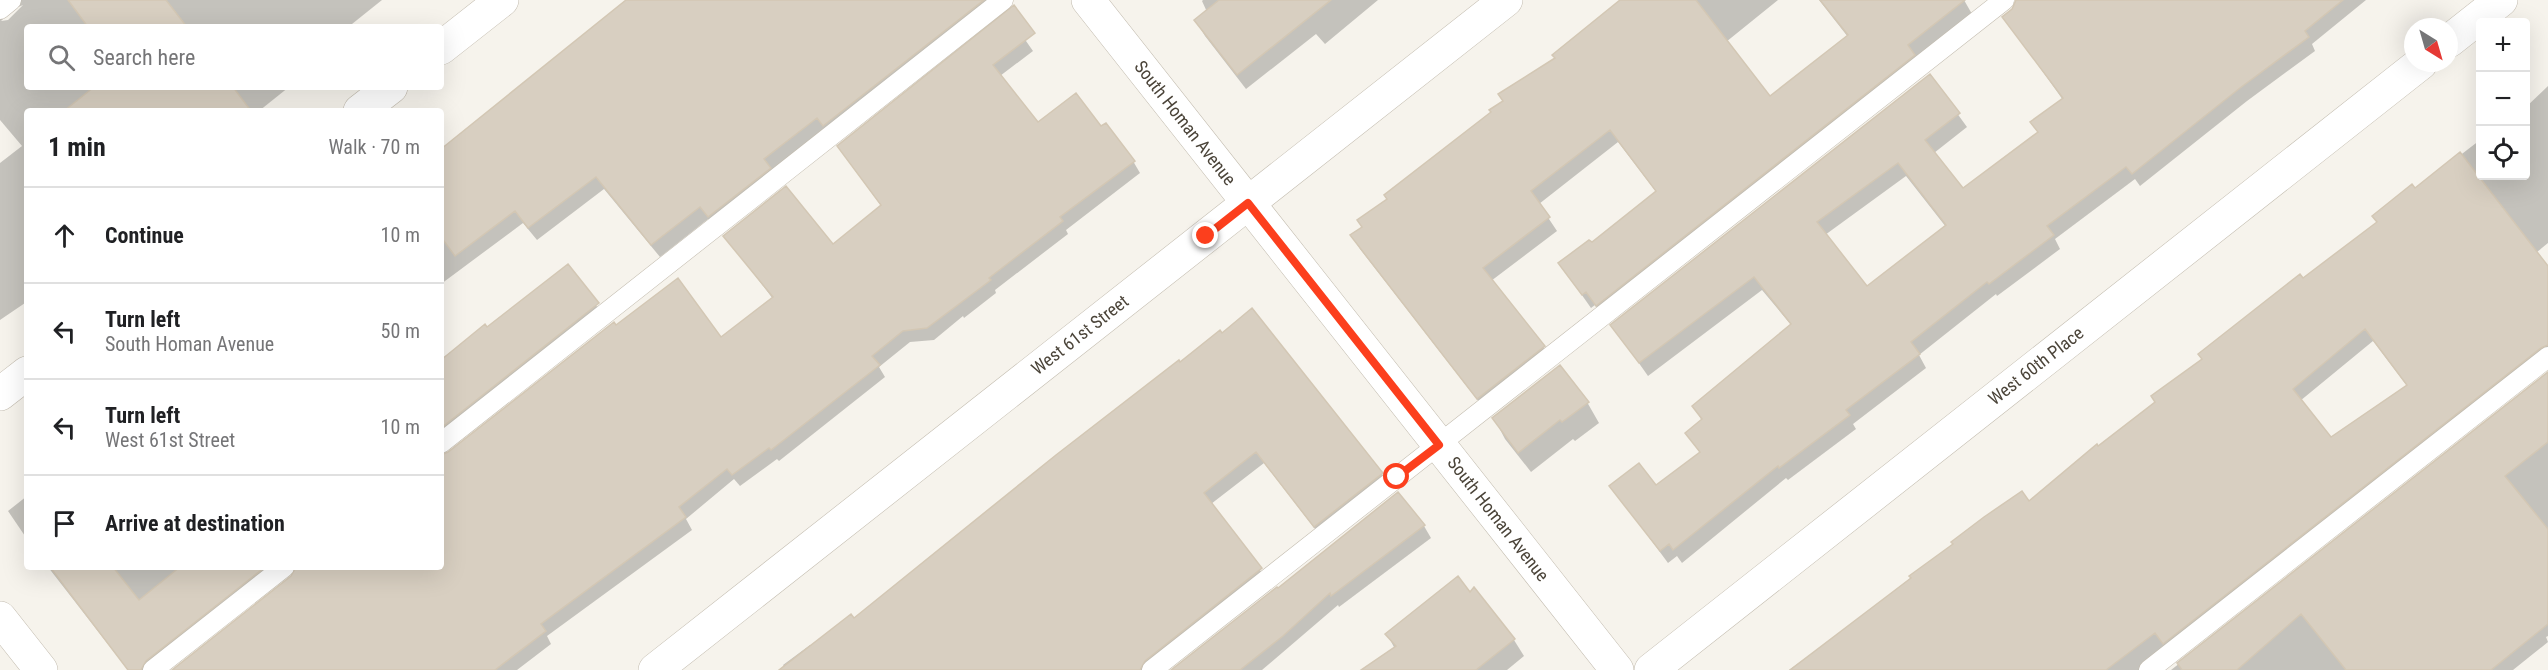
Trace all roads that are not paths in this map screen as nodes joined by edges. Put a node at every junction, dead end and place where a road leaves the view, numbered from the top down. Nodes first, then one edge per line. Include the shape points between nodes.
1 (11, 0) edge
2 (502, 0) edge
3 (1003, 0) edge
4 (1088, 0) edge
5 (1506, 0) edge
6 (2004, 0) edge
7 (2501, 0) edge
8 (0, 9) edge
9 (2458, 34) edge
10 (444, 46) edge
11 (2410, 72) edge
12 (387, 90) edge
13 (364, 108) edge
14 (1248, 203) junction
15 (2548, 357) edge
16 (24, 375) edge
17 (0, 394) edge
18 (444, 441) edge
19 (1439, 445) junction
20 (280, 570) edge
21 (0, 618) edge
22 (41, 670) edge
23 (153, 670) edge
24 (655, 670) edge
25 (1152, 670) edge
26 (1617, 670) edge
27 (1651, 670) edge
28 (2149, 670) edge

1 - 8 lane
2 - 10 street
3 - 18 lane
4 - 14 street, South Homan Avenue
5 - 14 street, West 61st Street
6 - 19 lane
7 - 9 street
11 - 27 street, West 60th Place
12 - 13 street
14 - 19 street, South Homan Avenue
14 - 24 street, West 61st Street
15 - 28 lane
16 - 17 street
19 - 25 lane
19 - 26 street, South Homan Avenue
20 - 23 lane
21 - 22 street

